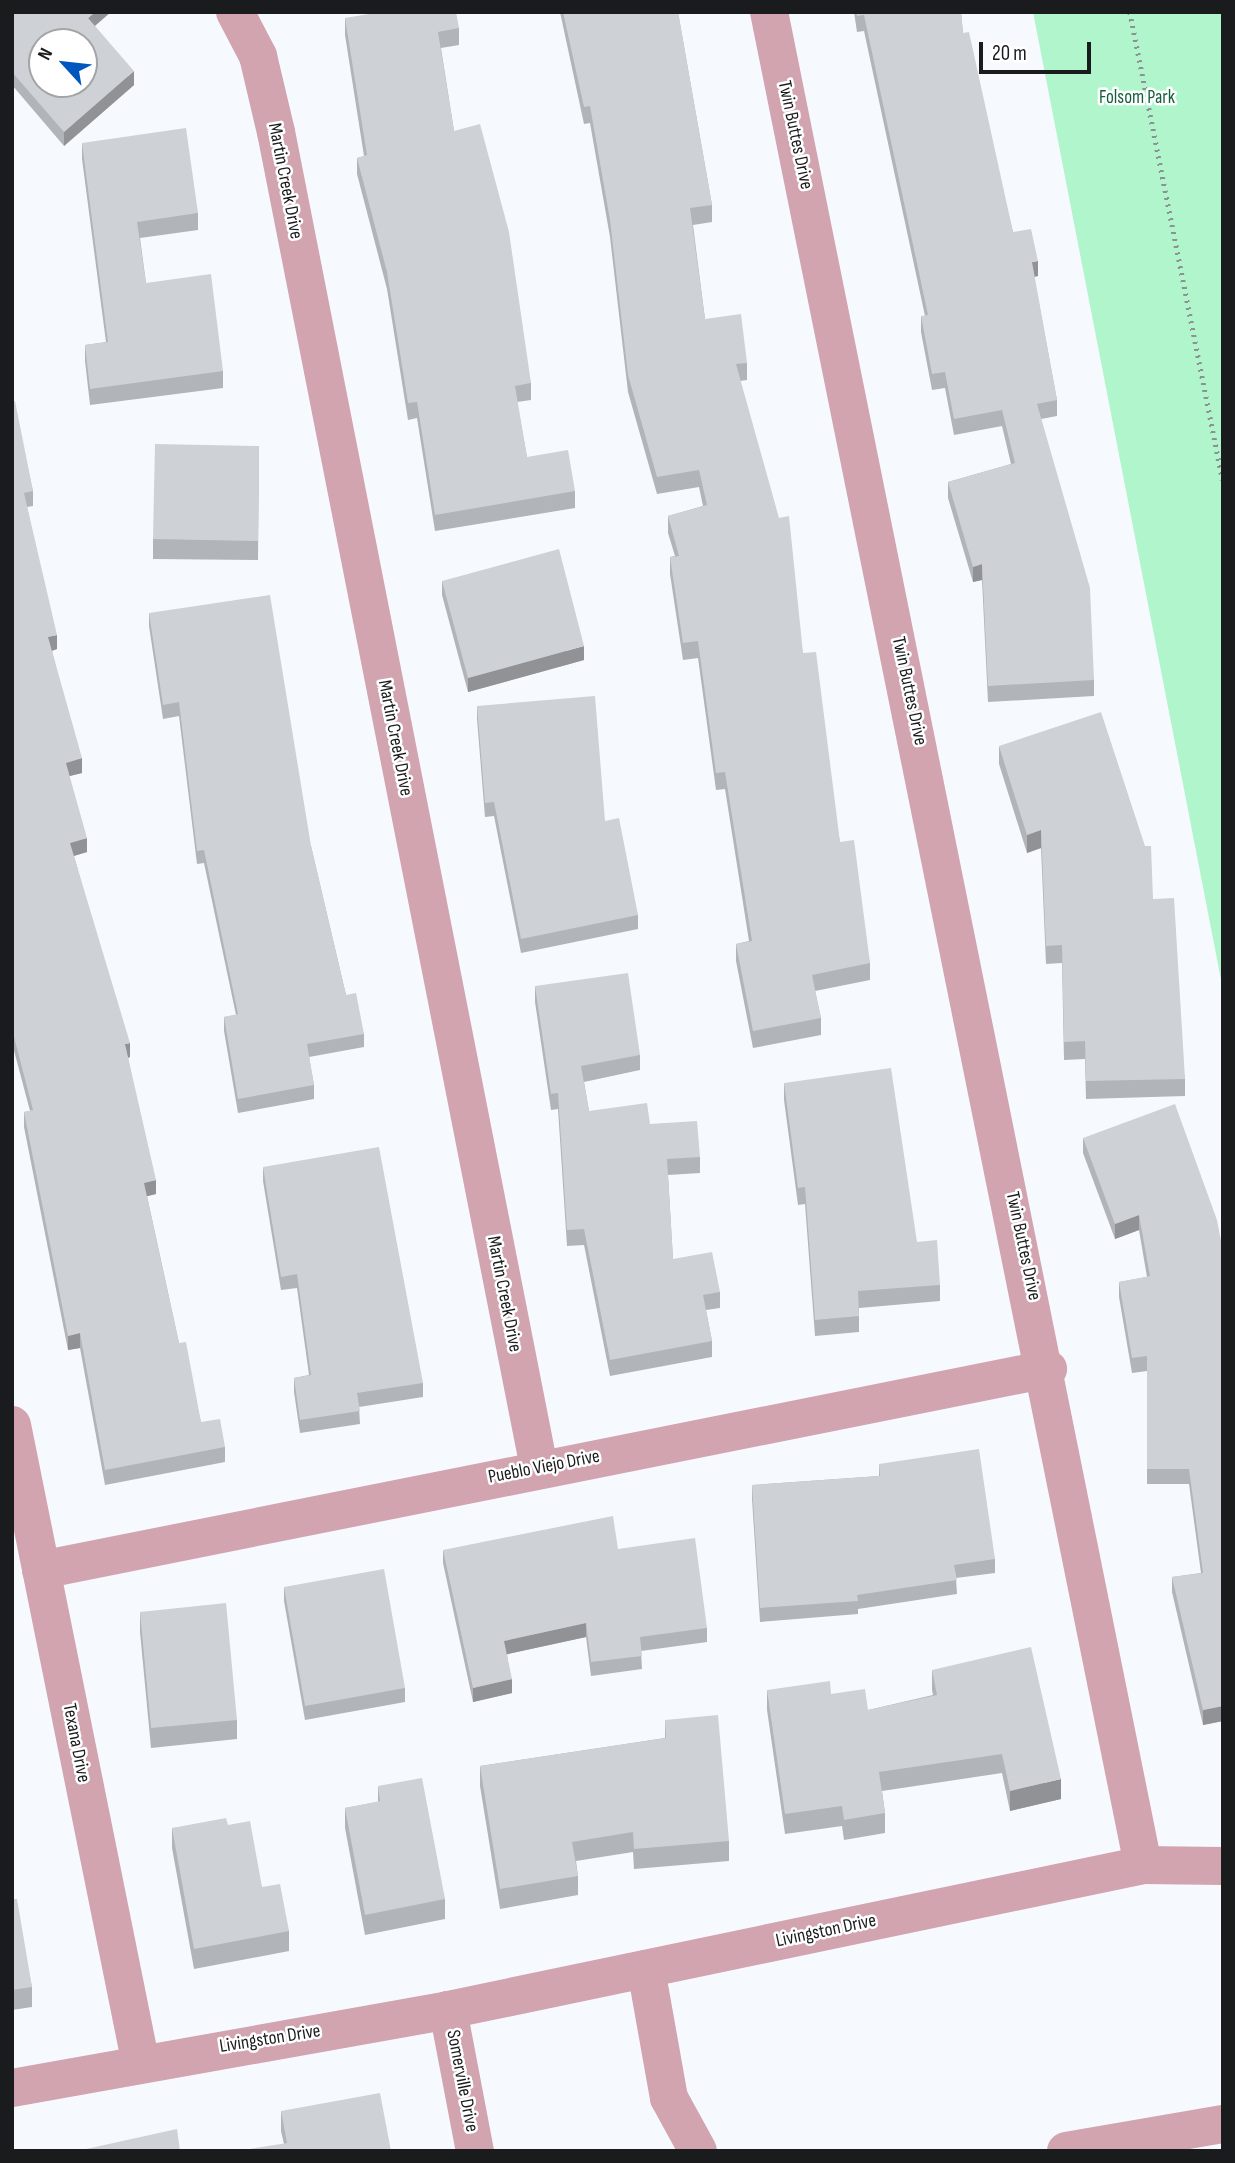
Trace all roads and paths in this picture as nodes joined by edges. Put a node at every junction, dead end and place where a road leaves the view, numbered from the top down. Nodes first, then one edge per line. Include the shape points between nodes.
1 (235, 12) edge
2 (769, 12) edge
3 (1130, 12) edge
4 (1223, 480) edge
5 (1048, 1369) junction
6 (12, 1426) edge
7 (539, 1468) junction
8 (41, 1570) junction
9 (1143, 1865) junction
10 (1223, 1866) edge
11 (646, 1969) junction
12 (448, 2010) junction
13 (140, 2060) junction
14 (12, 2088) edge
15 (1223, 2124) edge
16 (475, 2151) edge
17 (698, 2151) edge
18 (1066, 2151) edge

1 - 7 street, Martin Creek Drive via 258,56 276,132
2 - 5 street, Twin Buttes Drive
3 - 4 path
5 - 7 street, Pueblo Viejo Drive
5 - 9 street
6 - 8 street, Texana Drive
7 - 8 street, Pueblo Viejo Drive
8 - 13 street, Texana Drive
9 - 10 street, Livingston Drive
9 - 11 street, Livingston Drive
11 - 12 street, Livingston Drive
11 - 17 street via 669,2098
12 - 13 street, Livingston Drive
12 - 16 street, Somerville Drive
13 - 14 street, Livingston Drive
15 - 18 street

